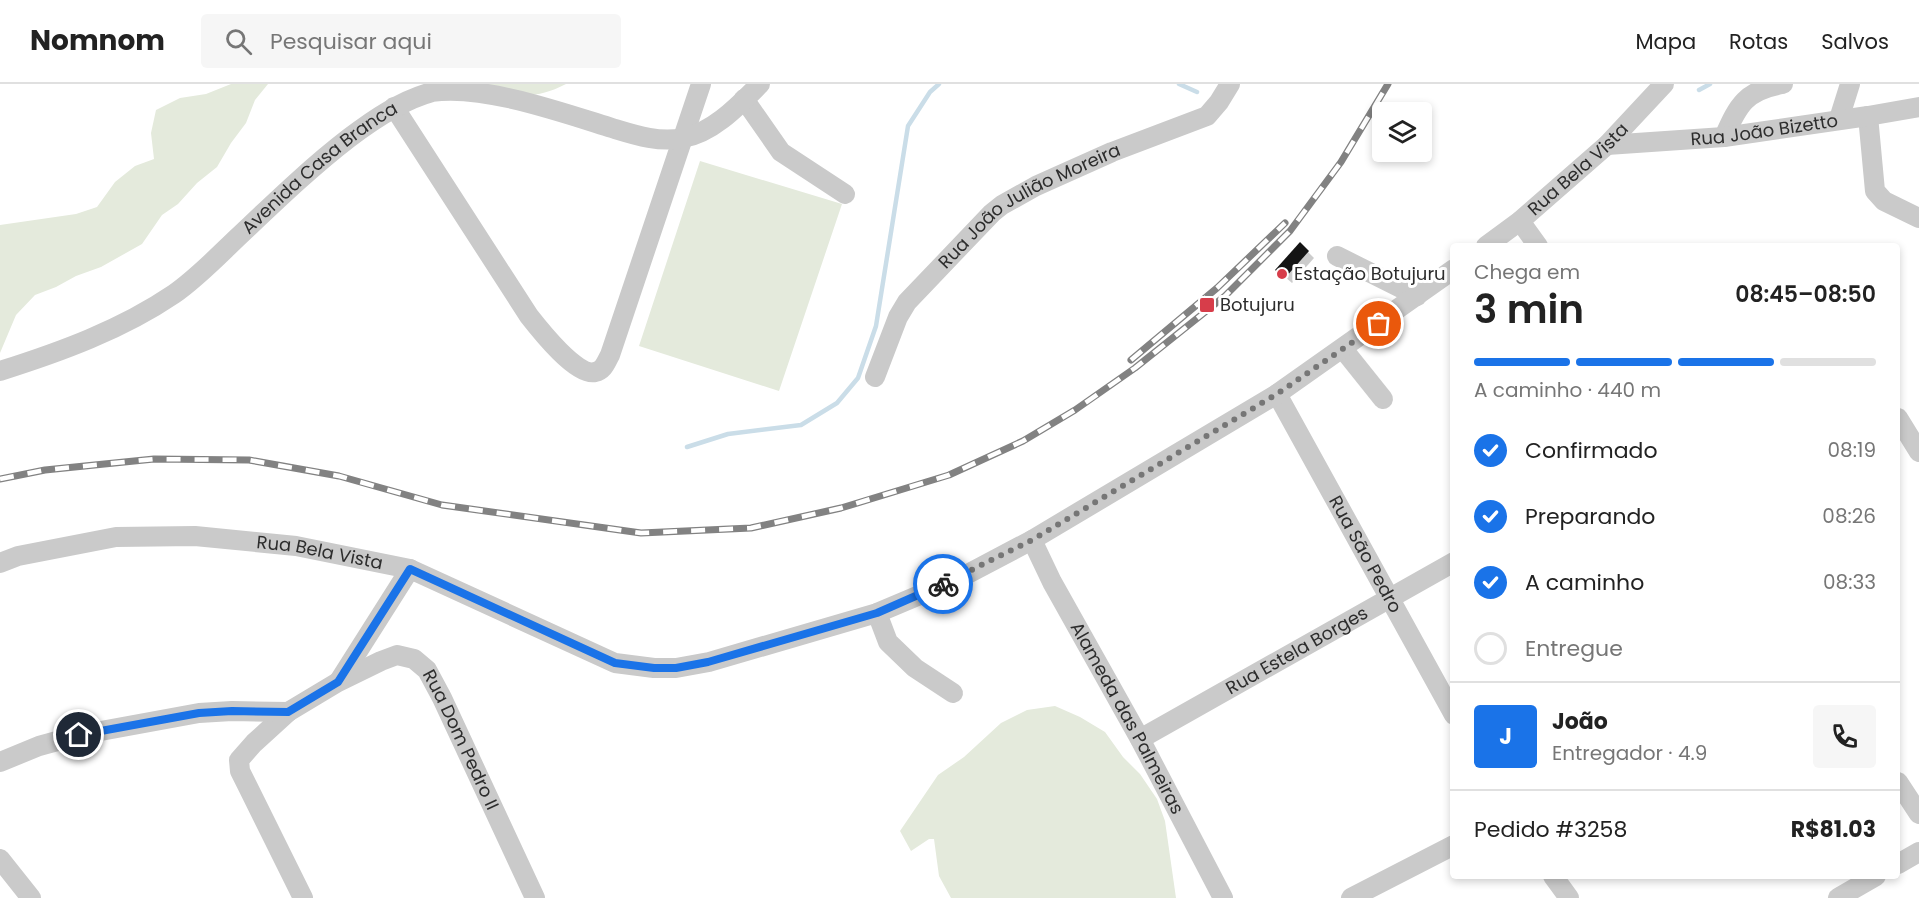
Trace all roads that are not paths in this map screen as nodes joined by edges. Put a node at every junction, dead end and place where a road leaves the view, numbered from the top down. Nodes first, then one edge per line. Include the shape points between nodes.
1 (701, 84) edge
2 (760, 84) edge
3 (1230, 84) edge
4 (1664, 84) edge
5 (1783, 84) edge
6 (1850, 84) edge
7 (744, 99) junction
8 (394, 107) junction
9 (1919, 107) edge
10 (1868, 117) junction
11 (1839, 119) junction
12 (1724, 137) junction
13 (684, 138) junction
14 (1607, 145) junction
15 (845, 194) dead end
16 (1919, 219) edge
17 (1520, 221) junction
18 (1490, 243) edge
19 (1536, 243) edge
20 (1337, 256) dead end
21 (1450, 272) edge
22 (1417, 296) junction
23 (1343, 349) junction
24 (0, 371) edge
25 (875, 377) dead end
26 (1277, 394) junction
27 (1383, 399) dead end
28 (1900, 421) edge
29 (1919, 452) edge
30 (1032, 540) junction
31 (0, 563) edge
32 (1450, 564) edge
33 (410, 569) junction
34 (1389, 597) junction
35 (877, 613) junction
36 (338, 682) junction
37 (953, 693) dead end
38 (1450, 708) edge
39 (288, 712) junction
40 (1140, 739) junction
41 (0, 762) edge
42 (1900, 785) edge
43 (1919, 814) edge
44 (1450, 847) edge
45 (1919, 852) edge
46 (0, 859) edge
47 (1900, 863) edge
48 (1555, 879) edge
49 (1871, 879) edge
50 (31, 898) edge
51 (303, 898) edge
52 (535, 898) edge
53 (1223, 898) edge
54 (1351, 898) edge
55 (1569, 898) edge
56 (1838, 898) edge

1 - 13 street
2 - 7 street, Avenida Casa Branca
3 - 25 street, Rua João Julião Moreira via 1208,116 1036,186 992,213 907,302
4 - 14 street, Rua Bela Vista
5 - 12 street via 1749,96 1737,108
6 - 11 street
7 - 13 street, Avenida Casa Branca via 716,123
7 - 15 street via 781,152
8 - 13 street, Avenida Casa Branca via 433,91 464,89 503,94 643,138
8 - 13 street via 529,316 585,372 595,373 603,368 610,355
8 - 24 street, Avenida Casa Branca via 324,157 174,294 60,352
9 - 10 street, Rua João Bizetto
10 - 11 street, Rua João Bizetto
10 - 16 street via 1875,191 1884,201
11 - 12 street, Rua João Bizetto
12 - 14 street, Rua João Bizetto
14 - 17 street, Rua Bela Vista
17 - 18 street, Rua Bela Vista
17 - 19 street
20 - 22 street
21 - 22 street, Rua Bela Vista
22 - 23 street, Rua Bela Vista
23 - 26 street, Rua Bela Vista
23 - 27 street
26 - 30 street, Rua Bela Vista
26 - 34 street, Rua São Pedro
28 - 29 street
30 - 35 street, Rua Bela Vista via 960,578
30 - 40 street, Alameda das Palmeiras
31 - 33 street, Rua Bela Vista via 117,537 195,536 296,546
32 - 34 street, Rua Estela Borges
33 - 35 street, Rua Bela Vista via 615,663 654,668 708,662
33 - 36 street
34 - 38 street, Rua São Pedro
34 - 40 street, Rua Estela Borges
35 - 37 street via 888,642 915,668
36 - 39 street
36 - 52 street, Rua Dom Pedro II via 397,655 414,659 427,670
39 - 41 street via 199,713 79,735
39 - 51 street via 239,760 246,786
40 - 53 street, Alameda das Palmeiras
42 - 43 street
44 - 54 street
45 - 47 street
46 - 50 street
48 - 55 street
49 - 56 street

